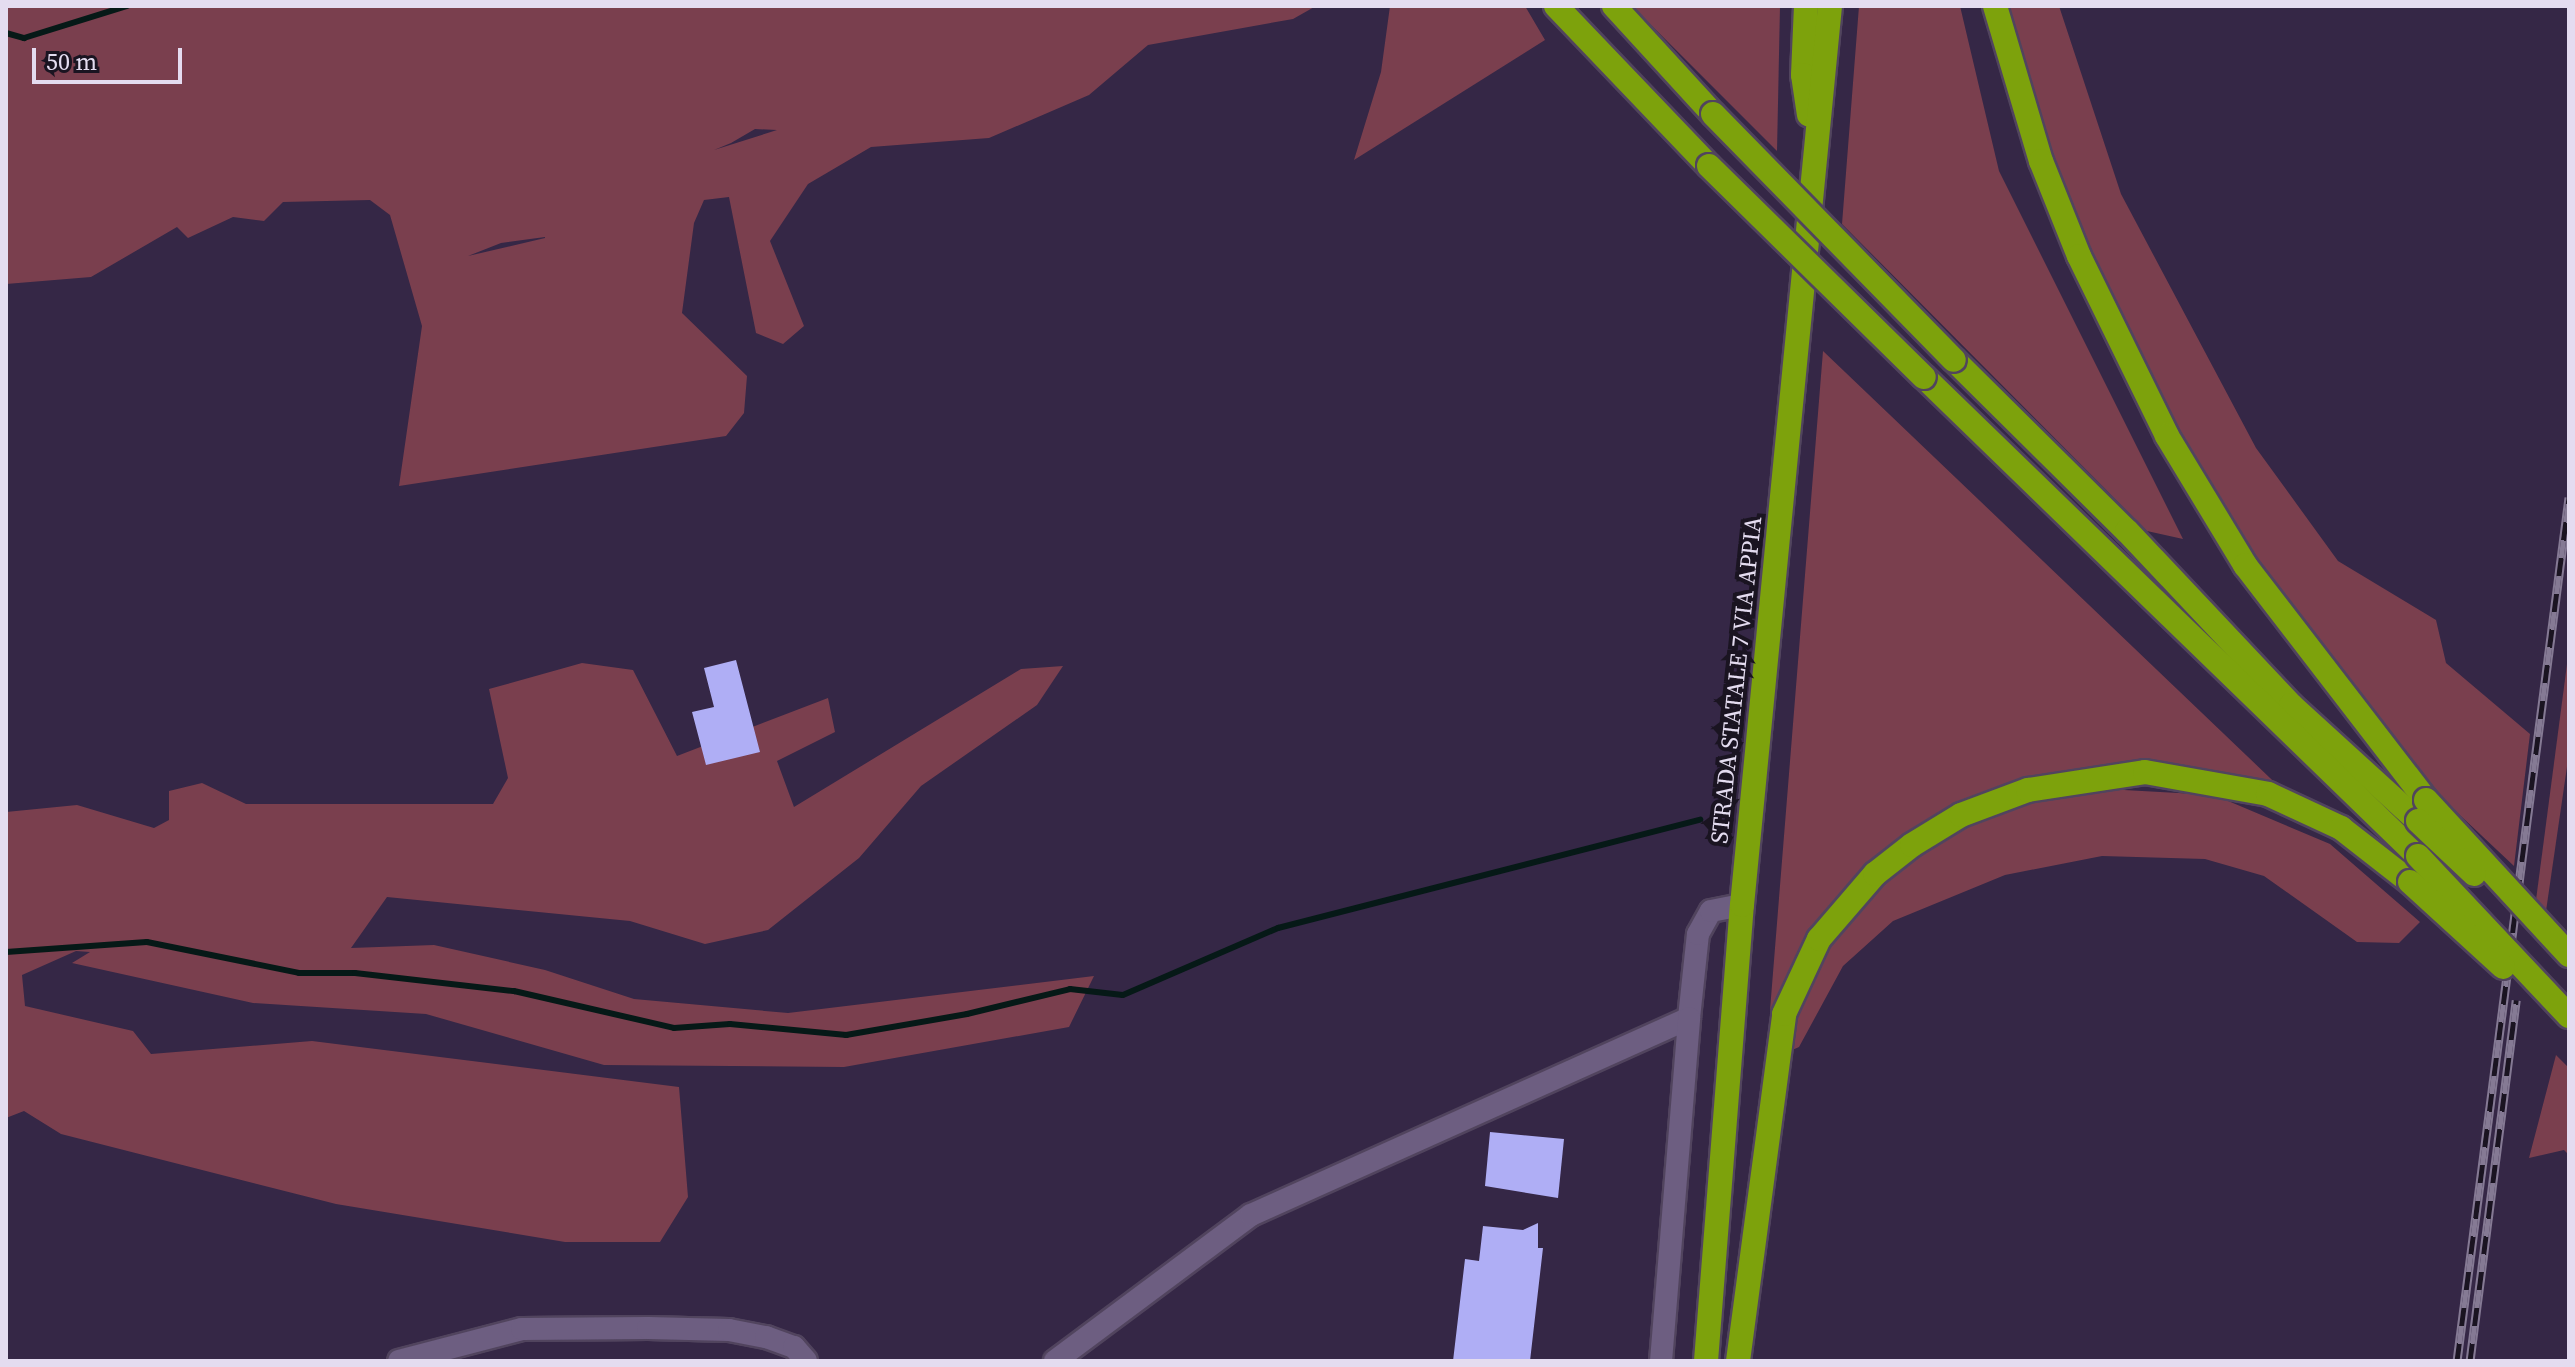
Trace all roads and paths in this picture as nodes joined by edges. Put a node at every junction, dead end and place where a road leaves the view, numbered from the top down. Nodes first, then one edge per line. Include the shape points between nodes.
1 (1556, 6) edge
2 (1614, 6) edge
3 (1806, 6) edge
4 (1830, 6) edge
5 (1995, 6) edge
6 (1814, 155) junction
7 (2422, 811) junction
8 (1742, 905) junction
9 (2569, 955) edge
10 (2569, 964) edge
11 (2569, 1016) edge
12 (1689, 1018) junction
13 (2569, 1026) edge
14 (399, 1361) edge
15 (806, 1361) edge
16 (1055, 1361) edge
17 (1661, 1361) edge
18 (1706, 1361) edge
19 (1738, 1361) edge

1 - 11 highway, bridge via 1709,166 2418,856
2 - 7 highway, bridge via 1713,114 2127,531 2291,705
3 - 6 highway via 1803,75
4 - 6 highway, STRADA STATALE 7 VIA APPIA
5 - 7 highway via 2041,161 2073,242 2167,436 2245,565
6 - 8 highway, STRADA STATALE 7 VIA APPIA
7 - 9 highway, bridge
7 - 10 highway, bridge
8 - 12 street via 1711,911 1698,934
8 - 18 highway, STRADA STATALE 7 VIA APPIA
12 - 16 street via 1251,1215
12 - 17 street
13 - 19 highway, bridge via 2410,882 2341,828 2268,794 2145,772 2028,790 1961,815 1875,874 1819,939 1784,1014
14 - 15 street via 522,1329 632,1328 729,1330 794,1347

